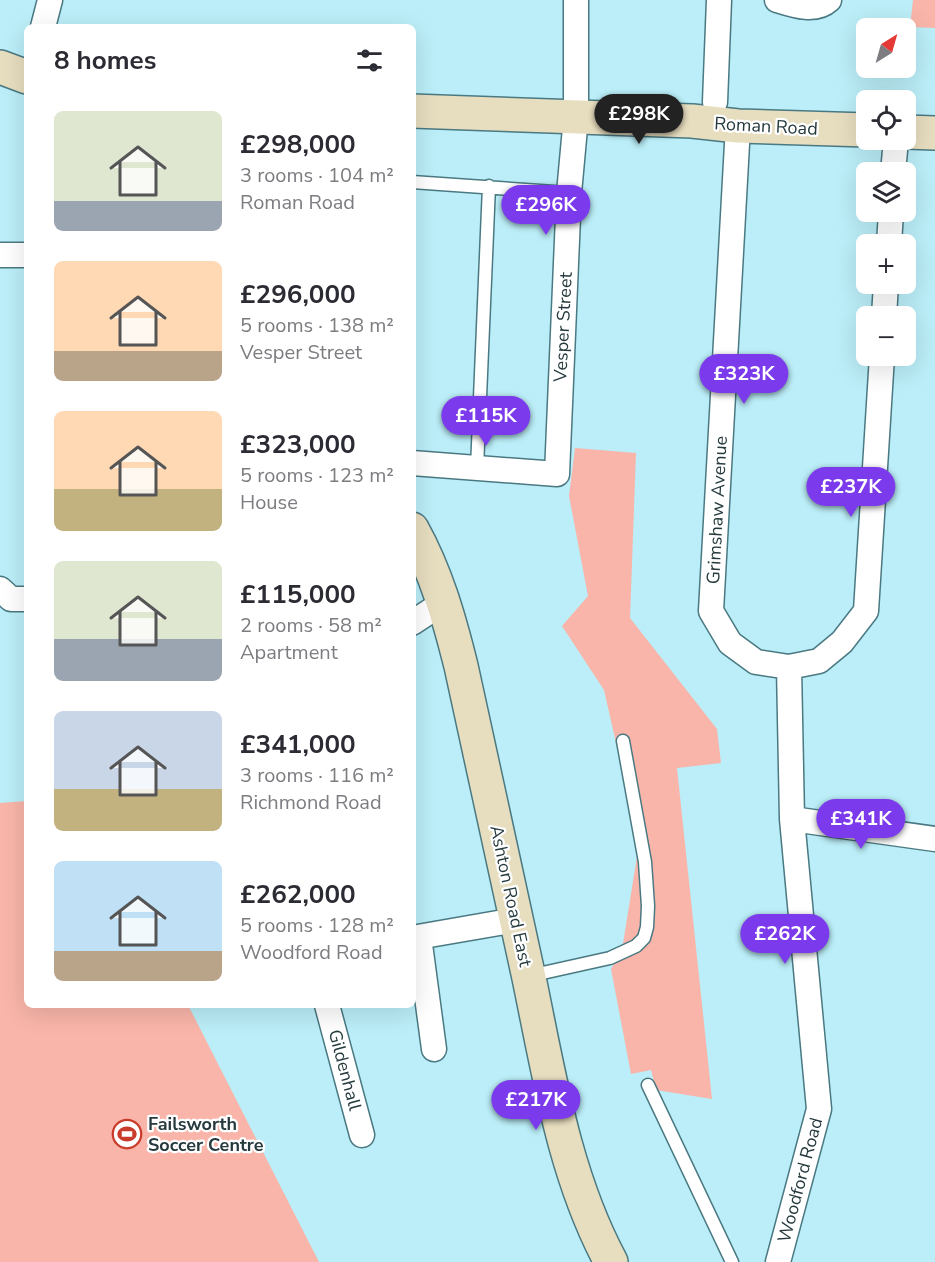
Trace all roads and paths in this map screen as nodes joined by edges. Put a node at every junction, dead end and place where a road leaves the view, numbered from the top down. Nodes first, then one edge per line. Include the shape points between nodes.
1 (50, 0) edge
2 (576, 0) edge
3 (719, 0) edge
4 (777, 0) edge
5 (829, 0) edge
6 (45, 24) edge
7 (0, 68) edge
8 (24, 76) edge
9 (715, 102) dead end
10 (416, 111) edge
11 (576, 117) junction
12 (738, 126) junction
13 (856, 130) edge
14 (916, 132) edge
15 (935, 133) edge
16 (416, 182) edge
17 (489, 186) junction
18 (569, 193) junction
19 (0, 255) edge
20 (24, 255) edge
21 (881, 366) edge
22 (416, 464) edge
23 (477, 468) junction
24 (416, 536) edge
25 (0, 589) edge
26 (24, 599) edge
27 (444, 602) junction
28 (416, 620) edge
29 (789, 667) junction
30 (623, 741) dead end
31 (792, 819) junction
32 (935, 839) edge
33 (516, 920) junction
34 (416, 937) edge
35 (528, 976) junction
36 (328, 1008) edge
37 (434, 1049) dead end
38 (648, 1085) dead end
39 (362, 1135) dead end
40 (611, 1262) edge
41 (732, 1262) edge
42 (778, 1262) edge

1 - 6 street
2 - 11 street, Vesper Street
3 - 9 street
4 - 5 street via 800,7
7 - 8 street
10 - 11 street, Roman Road
11 - 12 street, Roman Road
11 - 18 street, Vesper Street
12 - 13 street, Roman Road
12 - 29 street, Grimshaw Avenue via 711,611 730,643 756,662
14 - 15 street
16 - 17 lane
17 - 18 lane
17 - 23 lane
18 - 23 street, Vesper Street via 557,474
19 - 20 street
21 - 29 street, Grimshaw Avenue via 866,611 842,642 819,662
22 - 23 street
24 - 27 street, Ashton Road East
25 - 26 street via 12,599
27 - 28 street
27 - 33 street, Ashton Road East via 462,666
29 - 31 street, Woodford Road
30 - 35 lane via 645,862 648,906 644,938 610,958
31 - 32 street
31 - 42 street, Woodford Road via 819,1109
33 - 34 street
33 - 35 street, Ashton Road East
34 - 37 street
35 - 40 street, Ashton Road East via 576,1181
36 - 39 street, Gildenhall
38 - 41 lane

